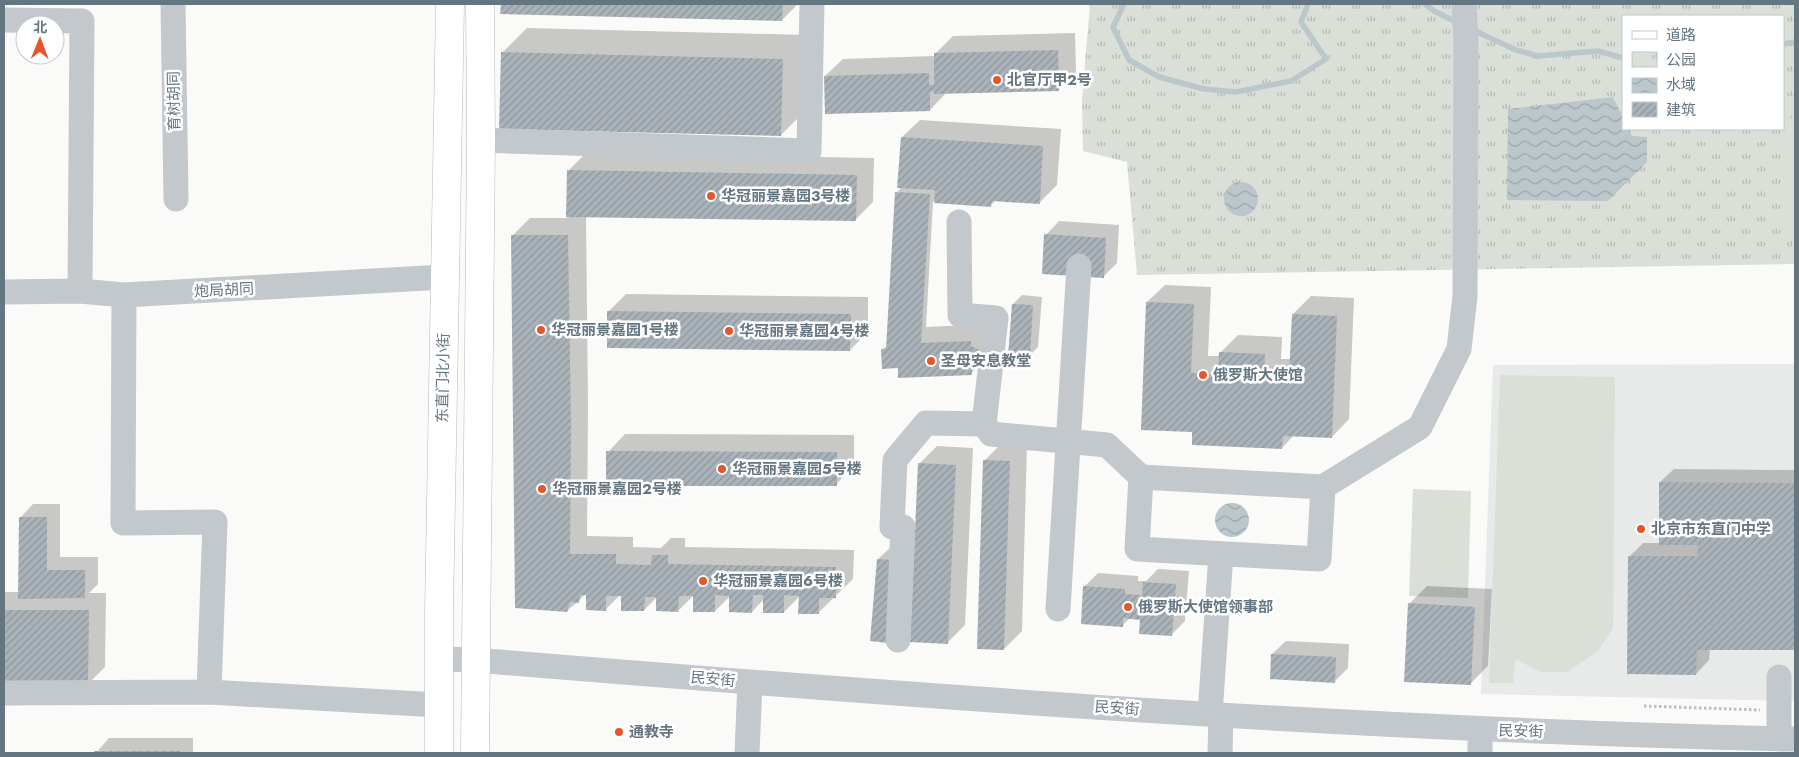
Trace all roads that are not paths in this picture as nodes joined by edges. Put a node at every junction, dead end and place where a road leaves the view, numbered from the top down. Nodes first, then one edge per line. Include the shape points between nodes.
1 (173, 4) edge
2 (450, 4) edge
3 (480, 4) edge
4 (812, 4) edge
5 (1464, 4) edge
6 (4, 20) edge
7 (481, 140) junction
8 (176, 199) dead end
9 (959, 222) dead end
10 (1079, 266) dead end
11 (444, 278) junction
12 (80, 291) junction
13 (4, 292) edge
14 (124, 295) junction
15 (984, 424) junction
16 (1068, 442) junction
17 (1142, 477) junction
18 (1323, 487) junction
19 (1221, 554) junction
20 (1058, 609) dead end
21 (898, 640) dead end
22 (439, 659) junction
23 (475, 660) junction
24 (1779, 677) dead end
25 (750, 682) junction
26 (209, 692) junction
27 (4, 693) edge
28 (439, 705) junction
29 (1216, 714) junction
30 (1787, 739) edge
31 (1480, 741) edge
32 (1702, 745) edge
33 (439, 753) edge
34 (475, 753) edge
35 (747, 753) edge
36 (1220, 753) edge

1 - 8 street, 育树胡同
2 - 11 main road, 东直门北小街
3 - 7 main road
4 - 7 street via 809,151
5 - 18 street via 1465,296 1459,350 1420,428
6 - 12 street via 82,21
7 - 23 main road
9 - 15 street via 960,314 996,318
10 - 16 street
11 - 14 street, 炮局胡同
11 - 22 main road, 东直门北小街
12 - 13 street, 炮局胡同
12 - 14 street, 炮局胡同
14 - 26 street via 122,522 215,522
15 - 16 street via 992,434
15 - 21 street via 926,422 896,460 892,526 903,527
16 - 17 street via 1106,445
16 - 20 street
17 - 18 street
17 - 19 street via 1137,549
18 - 19 street via 1319,559
19 - 29 street
22 - 23 street, 民安街
22 - 28 main road, 东直门北小街
23 - 25 street, 民安街
23 - 34 main road
24 - 30 street via 1779,710
25 - 29 street, 民安街
25 - 35 street
26 - 27 street
26 - 28 street
28 - 33 main road, 东直门北小街
29 - 31 street, 民安街
29 - 36 street
30 - 32 street, 民安街
31 - 32 street, 民安街

